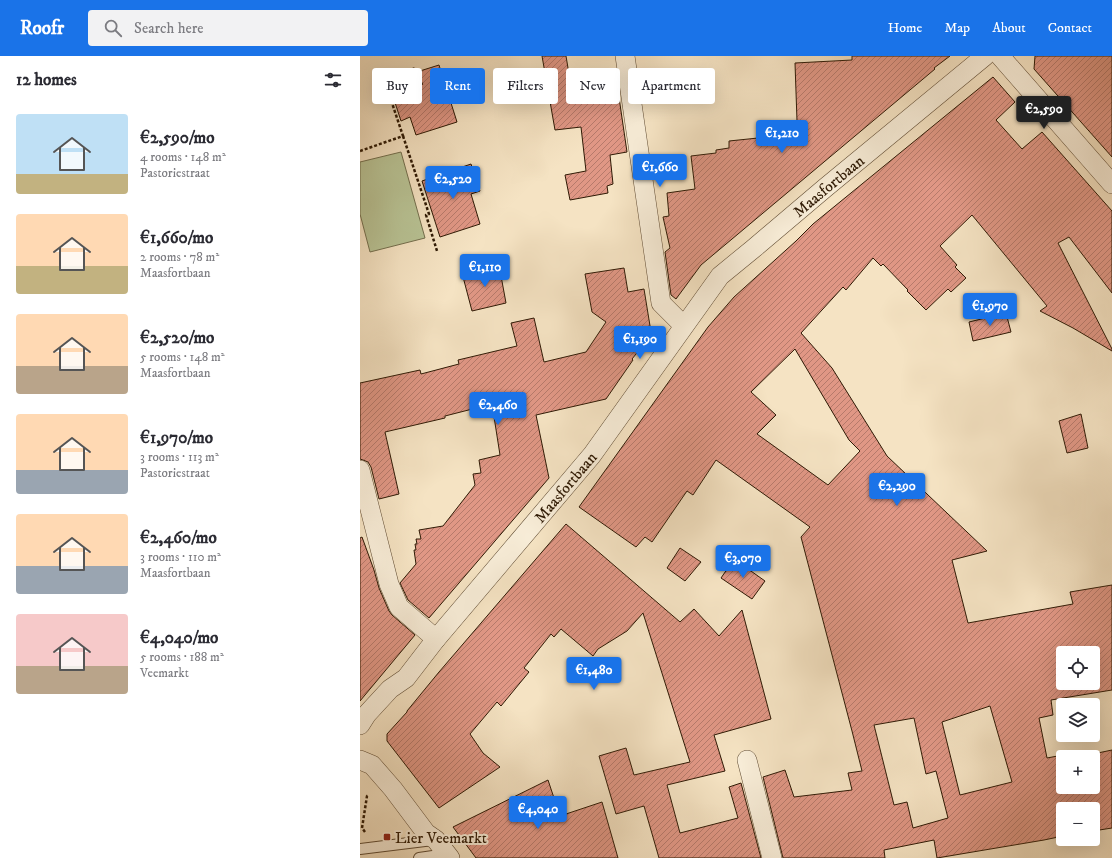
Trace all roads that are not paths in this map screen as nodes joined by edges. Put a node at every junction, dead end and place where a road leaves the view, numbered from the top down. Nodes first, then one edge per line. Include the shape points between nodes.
1 (625, 56) edge
2 (985, 56) edge
3 (1000, 56) edge
4 (1112, 184) edge
5 (683, 326) junction
6 (360, 470) edge
7 (436, 639) junction
8 (360, 726) edge
9 (360, 760) edge
10 (747, 760) dead end
11 (360, 849) edge
12 (444, 850) edge
13 (419, 858) edge
14 (772, 858) edge

1 - 5 street via 661,303
2 - 5 street, Maasfortbaan via 720,276
3 - 4 street
5 - 7 street, Maasfortbaan via 592,455
6 - 7 street via 389,584 399,607
7 - 8 street, Maasfortbaan via 406,678 390,689 367,714
9 - 12 street via 372,765 426,834
10 - 14 street
11 - 12 lane
12 - 13 lane

